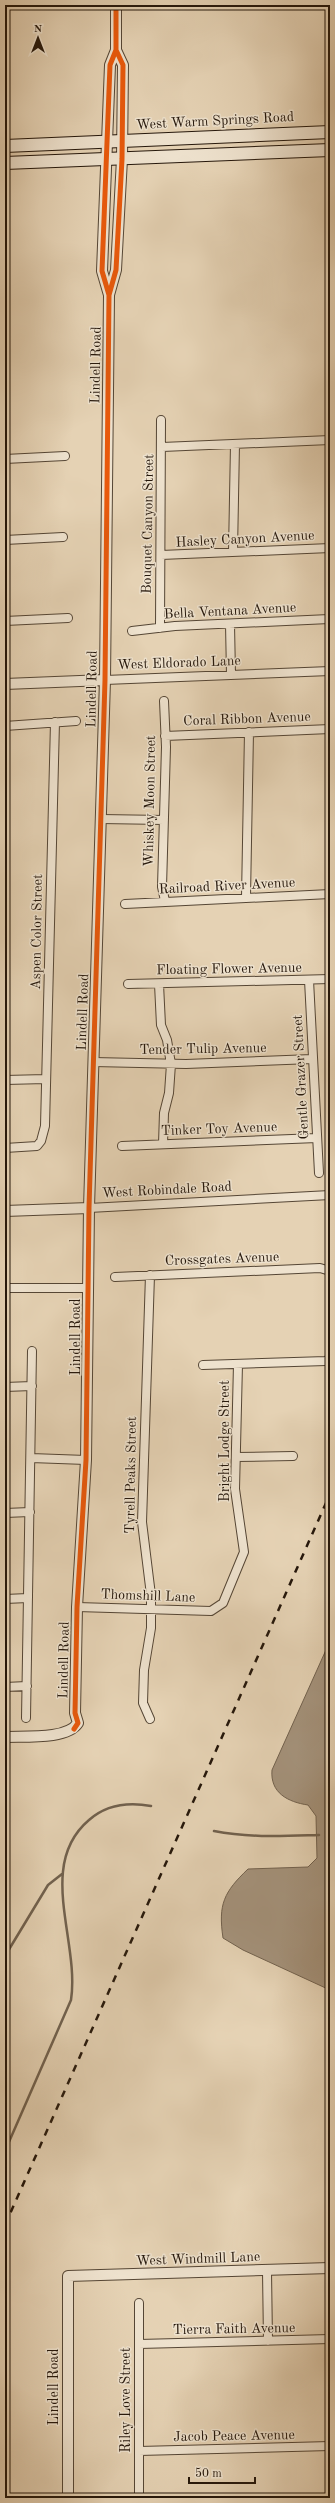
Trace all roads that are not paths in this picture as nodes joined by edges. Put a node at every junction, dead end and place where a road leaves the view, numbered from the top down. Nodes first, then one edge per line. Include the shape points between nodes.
1 (116, 5) edge
2 (116, 50) junction
3 (330, 132) edge
4 (107, 140) junction
5 (122, 140) junction
6 (5, 146) edge
7 (330, 150) edge
8 (106, 159) junction
9 (122, 159) junction
10 (5, 163) edge
11 (109, 295) junction
12 (162, 420) dead end
13 (330, 440) edge
14 (235, 444) junction
15 (162, 447) junction
16 (65, 456) dead end
17 (5, 459) edge
18 (330, 502) edge
19 (63, 537) dead end
20 (5, 540) edge
21 (330, 548) edge
22 (233, 552) junction
23 (161, 556) junction
24 (68, 618) dead end
25 (329, 619) edge
26 (5, 621) edge
27 (230, 624) junction
28 (160, 628) junction
29 (132, 631) dead end
30 (330, 636) edge
31 (330, 671) edge
32 (231, 675) junction
33 (105, 680) junction
34 (5, 684) edge
35 (164, 701) dead end
36 (76, 721) dead end
37 (55, 722) junction
38 (5, 726) edge
39 (330, 729) edge
40 (249, 732) junction
41 (165, 736) junction
42 (101, 819) junction
43 (164, 820) junction
44 (330, 893) edge
45 (246, 897) junction
46 (165, 901) junction
47 (125, 904) dead end
48 (330, 979) edge
49 (309, 980) junction
50 (128, 984) dead end
51 (159, 984) junction
52 (312, 1059) junction
53 (93, 1062) junction
54 (171, 1064) junction
55 (46, 1079) junction
56 (5, 1080) edge
57 (316, 1138) junction
58 (163, 1144) junction
59 (122, 1146) dead end
60 (5, 1148) edge
61 (320, 1173) dead end
62 (330, 1195) edge
63 (89, 1208) junction
64 (5, 1211) edge
65 (330, 1270) edge
66 (150, 1275) junction
67 (115, 1277) dead end
68 (5, 1288) edge
69 (88, 1288) junction
70 (32, 1351) dead end
71 (330, 1358) edge
72 (238, 1364) junction
73 (203, 1365) dead end
74 (32, 1386) junction
75 (5, 1387) edge
76 (293, 1456) dead end
77 (236, 1457) junction
78 (31, 1458) junction
79 (86, 1460) junction
80 (30, 1512) junction
81 (5, 1513) edge
82 (28, 1598) junction
83 (5, 1599) edge
84 (77, 1607) junction
85 (218, 1608) joint
86 (151, 1609) junction
87 (27, 1686) junction
88 (5, 1687) edge
89 (26, 1718) dead end
90 (150, 1719) dead end
91 (5, 1737) edge
92 (330, 2268) edge
93 (267, 2271) junction
94 (68, 2276) joint
95 (139, 2303) dead end
96 (330, 2339) edge
97 (268, 2341) junction
98 (139, 2344) junction
99 (330, 2446) edge
100 (139, 2451) junction
101 (139, 2497) edge
102 (68, 2498) edge

1 - 2 street, Lindell Road
2 - 4 street, Lindell Road via 110,65
2 - 5 street, Lindell Road via 122,66
3 - 5 main road, West Warm Springs Road
4 - 5 main road, West Warm Springs Road
4 - 6 main road, West Warm Springs Road
4 - 8 street, Lindell Road
5 - 9 street, Lindell Road
7 - 9 main road
8 - 9 main road
8 - 10 main road
8 - 11 street, Lindell Road via 102,271
9 - 11 street, Lindell Road via 116,270
11 - 33 street, Lindell Road
12 - 15 street, Bouquet Canyon Street
13 - 14 street
14 - 15 street
14 - 22 street
15 - 23 street, Bouquet Canyon Street
16 - 17 street
18 - 21 street
19 - 20 street
21 - 22 street, Hasley Canyon Avenue
21 - 25 street
22 - 23 street, Hasley Canyon Avenue
23 - 28 street, Bouquet Canyon Street
24 - 26 street
25 - 27 street, Bella Ventana Avenue
25 - 30 street
27 - 28 street, Bella Ventana Avenue
27 - 32 street
28 - 29 street, Bella Ventana Avenue
31 - 32 street, West Eldorado Lane
32 - 33 street, West Eldorado Lane
33 - 34 street, West Eldorado Lane
33 - 42 street, Lindell Road
35 - 41 street, Whiskey Moon Street
36 - 37 street
37 - 38 street
37 - 55 street, Aspen Color Street
39 - 40 street, Coral Ribbon Avenue
40 - 41 street, Coral Ribbon Avenue
40 - 45 street
41 - 43 street, Whiskey Moon Street
42 - 43 street
42 - 53 street, Lindell Road
43 - 46 street, Whiskey Moon Street via 162,887
44 - 45 street, Railroad River Avenue
45 - 46 street, Railroad River Avenue
46 - 47 street, Railroad River Avenue
48 - 49 street, Floating Flower Avenue
49 - 51 street, Floating Flower Avenue
49 - 52 street, Gentle Grazer Street
50 - 51 street, Floating Flower Avenue
51 - 54 street via 160,1025 167,1040
52 - 54 street, Tender Tulip Avenue
52 - 57 street, Gentle Grazer Street
53 - 54 street, Tender Tulip Avenue
53 - 63 street, Lindell Road
54 - 58 street
55 - 56 street
55 - 60 street, Aspen Color Street via 45,1126 41,1142 32,1147
57 - 58 street, Tinker Toy Avenue
57 - 61 street, Gentle Grazer Street
58 - 59 street, Tinker Toy Avenue
62 - 63 street, West Robindale Road
63 - 64 street, West Robindale Road
63 - 69 street, Lindell Road
65 - 66 street, Crossgates Avenue via 320,1268
66 - 67 street, Crossgates Avenue
66 - 86 street, Tyrell Peaks Street via 142,1522
68 - 69 street
69 - 79 street, Lindell Road
70 - 74 street
71 - 72 street via 326,1361
72 - 73 street
72 - 77 street, Bright Lodge Street
74 - 75 street
74 - 78 street
76 - 77 street
77 - 85 street, Bright Lodge Street via 236,1502 244,1552 223,1604
78 - 79 street
78 - 80 street
79 - 84 street, Lindell Road
80 - 81 street
80 - 82 street
82 - 83 street
82 - 87 street
84 - 86 street, Thomshill Lane
84 - 91 street, Lindell Road via 75,1713 78,1723 65,1734
85 - 86 street, Thomshill Lane via 211,1611
86 - 90 street, Tyrell Peaks Street via 143,1686 143,1702
87 - 88 street
87 - 89 street
92 - 93 street, West Windmill Lane
93 - 94 street, West Windmill Lane
93 - 97 street
94 - 102 street, Lindell Road
95 - 98 street, Riley Love Street
96 - 97 street, Tierra Faith Avenue
97 - 98 street, Tierra Faith Avenue
98 - 100 street, Riley Love Street
99 - 100 street, Jacob Peace Avenue
100 - 101 street, Riley Love Street

